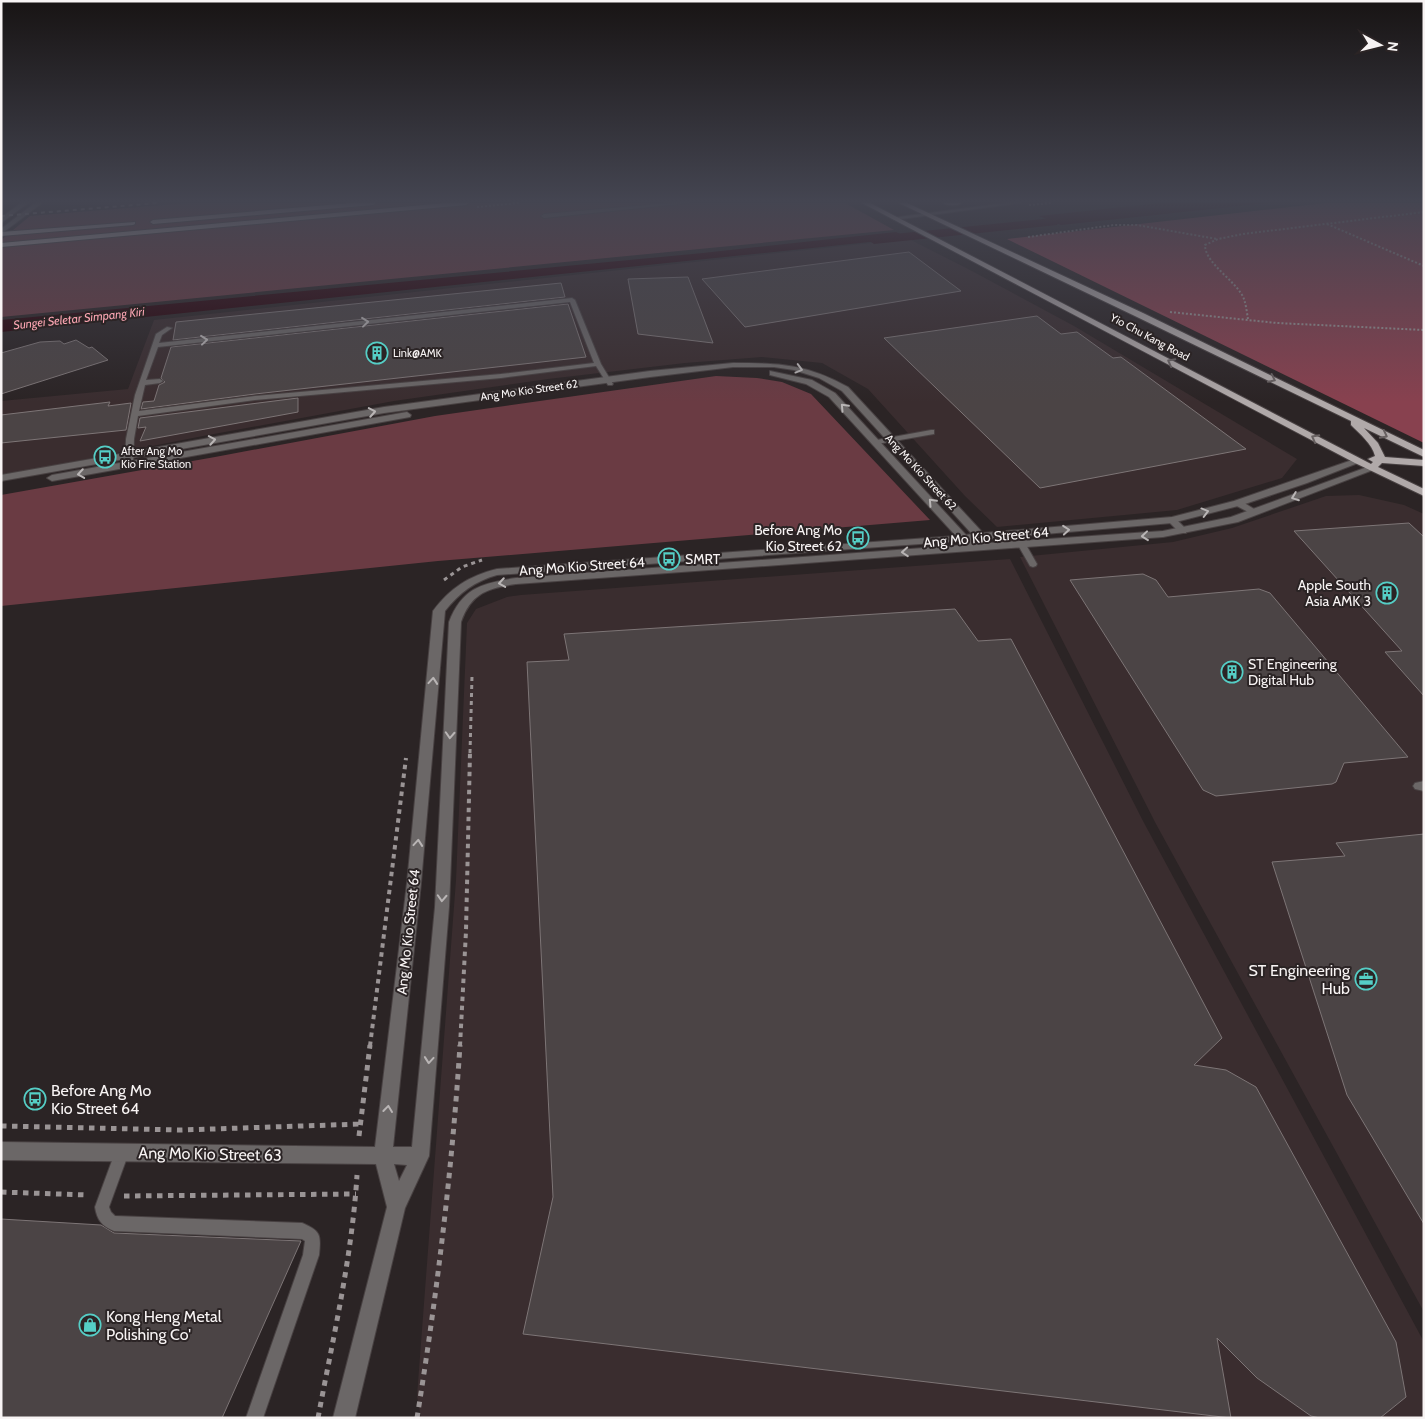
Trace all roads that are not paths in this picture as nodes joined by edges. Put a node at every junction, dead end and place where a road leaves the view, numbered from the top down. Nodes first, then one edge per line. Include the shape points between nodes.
1 (992, 269) edge
2 (1042, 269) edge
3 (169, 328) dead end
4 (580, 339) dead end
5 (588, 339) junction
6 (156, 345) junction
7 (598, 364) junction
8 (734, 368) junction
9 (160, 381) dead end
10 (609, 382) junction
11 (142, 383) junction
12 (134, 414) junction
13 (1345, 415) junction
14 (931, 432) dead end
15 (891, 440) junction
16 (877, 442) junction
17 (1424, 454) edge
18 (129, 455) junction
19 (1380, 459) junction
20 (1358, 461) junction
21 (1424, 463) edge
22 (129, 466) junction
23 (1373, 468) junction
24 (1, 478) edge
25 (1, 486) edge
26 (1424, 493) edge
27 (1238, 503) junction
28 (1255, 512) junction
29 (1172, 520) junction
30 (1183, 531) junction
31 (976, 542) junction
32 (1022, 545) junction
33 (1033, 564) dead end
34 (1, 1151) edge
35 (122, 1152) junction
36 (420, 1156) junction
37 (382, 1157) junction
38 (396, 1207) junction
39 (254, 1418) edge
40 (344, 1418) edge

20 -> 1 main road, Yio Chu Kang Road
2 -> 13 main road, Yio Chu Kang Road
3 - 6 lane via 159,334
4 - 5 lane
6 -> 5 lane via 572,300
5 - 7 lane
6 - 11 lane
7 - 10 lane
7 - 12 lane via 255,398
8 - 10 street, Ang Mo Kio Street 62
8 -> 15 street, Ang Mo Kio Street 62 via 781,366 822,376 845,389
16 -> 8 street, Ang Mo Kio Street 62 via 832,394 809,382 784,374
9 - 11 lane
18 -> 10 street, Ang Mo Kio Street 62 via 384,410
10 - 22 street, Ang Mo Kio Street 62 via 440,409
11 - 12 lane
12 - 18 lane
13 -> 17 main road, Yio Chu Kang Road
13 - 19 main road via 1375,445
14 - 15 lane
15 - 16 lane
15 - 31 street, Ang Mo Kio Street 62
31 -> 16 street, Ang Mo Kio Street 62
18 - 22 lane
18 - 24 street, Ang Mo Kio Street 62
19 - 20 main road
19 - 21 main road
19 - 23 main road
20 - 23 main road, Yio Chu Kang Road
20 - 27 street, Ang Mo Kio Street 64
22 -> 25 street, Ang Mo Kio Street 62
23 - 26 main road, Yio Chu Kang Road
23 -> 28 street, Ang Mo Kio Street 64
27 - 28 lane
29 -> 27 street, Ang Mo Kio Street 64
28 - 30 street, Ang Mo Kio Street 64 via 1225,523
29 - 30 lane
31 -> 29 street, Ang Mo Kio Street 64
30 -> 32 street, Ang Mo Kio Street 64
31 - 32 street, Ang Mo Kio Street 64
31 -> 36 street, Ang Mo Kio Street 64 via 516,581 489,586 467,597 454,622 442,907
37 -> 31 street, Ang Mo Kio Street 64 via 414,884 439,611 456,590 476,577 497,572
32 - 33 lane
34 - 35 street, Ang Mo Kio Street 63
35 - 37 street, Ang Mo Kio Street 63
35 - 39 lane via 105,1196 103,1214 114,1223 302,1231 312,1239 311,1256
36 - 37 street, Ang Mo Kio Street 63
36 - 38 street, Ang Mo Kio Street 64
37 - 38 street, Ang Mo Kio Street 64
38 - 40 street, Ang Mo Kio Street 64

